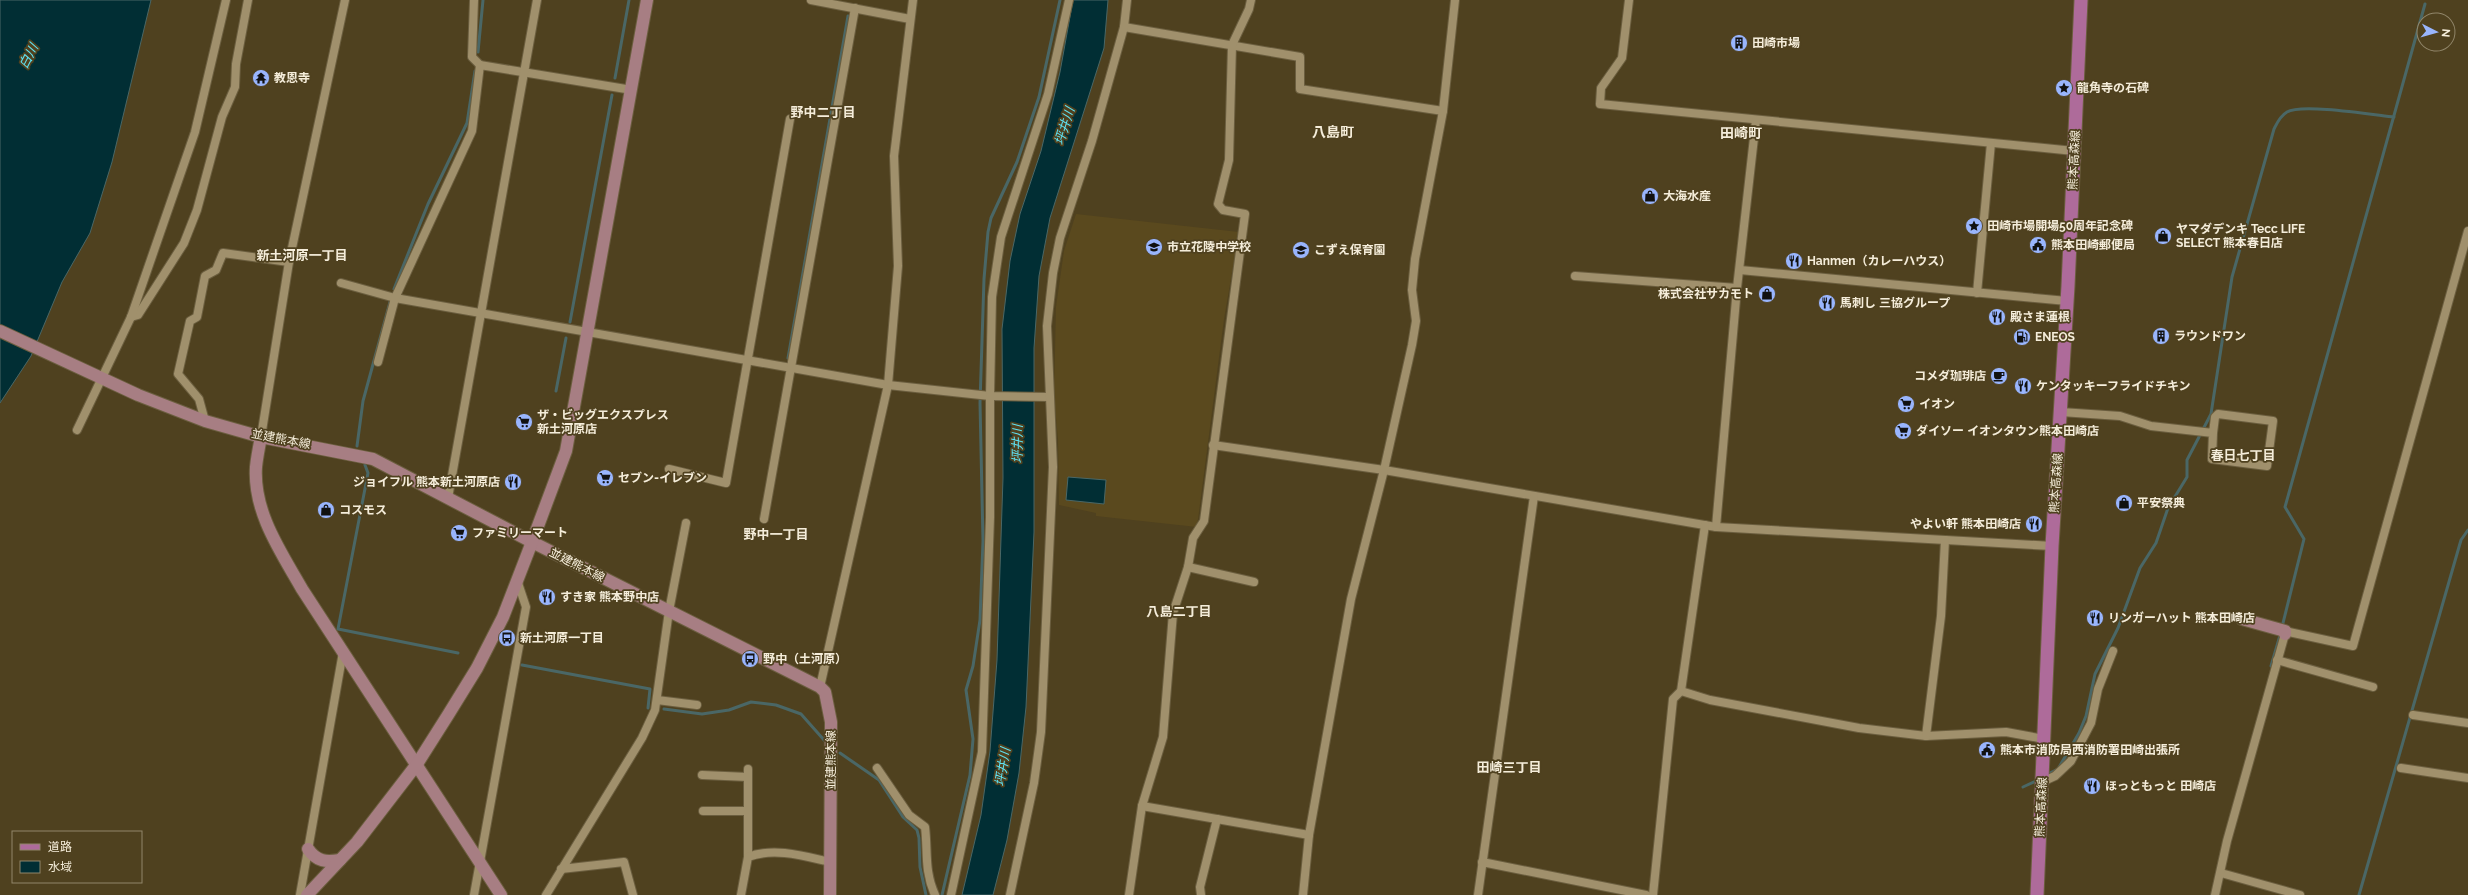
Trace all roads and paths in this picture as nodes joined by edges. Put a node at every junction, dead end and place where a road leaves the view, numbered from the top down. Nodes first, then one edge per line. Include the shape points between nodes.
1 (226, 0) edge
2 (248, 0) edge
3 (345, 0) edge
4 (474, 0) edge
5 (537, 0) edge
6 (647, 0) edge
7 (812, 0) edge
8 (913, 0) edge
9 (1069, 0) edge
10 (1127, 0) edge
11 (1251, 0) edge
12 (1455, 0) edge
13 (1629, 0) edge
14 (2081, 0) edge
15 (855, 8) junction
16 (910, 19) junction
17 (1124, 27) junction
18 (1232, 45) junction
19 (480, 64) junction
20 (525, 72) junction
21 (632, 90) junction
22 (1443, 111) junction
23 (790, 119) dead end
24 (1756, 120) junction
25 (1991, 143) junction
26 (2074, 151) junction
27 (2468, 232) edge
28 (289, 262) junction
29 (1740, 270) junction
30 (1575, 276) dead end
31 (341, 283) dead end
32 (1737, 288) junction
33 (1977, 293) junction
34 (395, 298) junction
35 (2067, 301) junction
36 (482, 314) junction
37 (131, 317) junction
38 (0, 331) edge
39 (588, 334) junction
40 (748, 361) junction
41 (378, 362) dead end
42 (793, 368) junction
43 (102, 378) junction
44 (888, 385) junction
45 (994, 396) junction
46 (1045, 397) junction
47 (2061, 412) junction
48 (205, 421) junction
49 (77, 430) dead end
50 (2213, 433) junction
51 (261, 437) junction
52 (1213, 445) junction
53 (670, 469) dead end
54 (1384, 470) junction
55 (1534, 496) junction
56 (448, 498) junction
57 (764, 519) dead end
58 (686, 523) dead end
59 (1705, 525) junction
60 (1716, 527) junction
61 (1946, 540) junction
62 (532, 542) junction
63 (2052, 546) junction
64 (1188, 567) junction
65 (516, 579) junction
66 (1254, 582) dead end
67 (669, 611) junction
68 (2242, 619) dead end
69 (2285, 634) junction
70 (2113, 651) dead end
71 (343, 652) junction
72 (2277, 660) junction
73 (820, 687) junction
74 (2373, 687) dead end
75 (1681, 692) junction
76 (656, 700) junction
77 (697, 705) dead end
78 (2413, 715) dead end
79 (2468, 723) edge
80 (1926, 736) junction
81 (2044, 739) junction
82 (417, 764) junction
83 (877, 768) dead end
84 (2401, 768) dead end
85 (702, 775) dead end
86 (2468, 778) edge
87 (2042, 782) junction
88 (1142, 806) junction
89 (703, 811) dead end
90 (748, 811) junction
91 (1217, 819) junction
92 (1309, 835) junction
93 (308, 849) junction
94 (748, 858) junction
95 (340, 860) junction
96 (479, 860) junction
97 (830, 862) junction
98 (1482, 862) junction
99 (561, 870) junction
100 (2221, 873) junction
101 (300, 895) edge
102 (307, 895) edge
103 (474, 895) edge
104 (501, 895) edge
105 (546, 895) edge
106 (633, 895) edge
107 (741, 895) edge
108 (830, 895) edge
109 (935, 895) edge
110 (951, 895) edge
111 (1010, 895) edge
112 (1129, 895) edge
113 (1201, 895) edge
114 (1303, 895) edge
115 (1478, 895) edge
116 (1646, 895) edge
117 (1653, 895) edge
118 (2037, 895) edge
119 (2215, 895) edge
120 (2300, 895) edge

1 - 37 street via 196,132
2 - 37 street via 236,64 235,86 222,117 197,210 184,243 138,315
3 - 28 street
4 - 19 street via 472,57
5 - 20 street
6 - 21 street
7 - 15 street
8 - 16 street
9 - 45 street via 1048,94 1001,236 992,297
10 - 17 street
11 - 18 street
12 - 22 street
13 - 24 street via 1622,58 1601,88 1600,104
14 - 26 main road, 熊本高森線
15 - 16 street
15 - 42 street
16 - 44 street via 894,156 898,266
17 - 18 street
17 - 46 street via 1092,141 1060,238 1047,326
18 - 22 street via 1300,57 1300,89
18 - 52 street via 1229,160 1218,204 1223,210 1245,214
19 - 20 street
19 - 34 street via 472,131
20 - 21 street
20 - 36 street
21 - 39 street
22 - 54 street via 1415,259 1412,290 1416,321 1412,346
23 - 40 street
24 - 25 street
24 - 29 street
25 - 26 street
25 - 33 street
26 - 35 main road, 熊本高森線
27 - 69 street via 2353,646 2288,632
28 - 48 street via 223,253 216,270 205,276 197,317 190,321 178,374 199,399
28 - 51 street
29 - 32 street
29 - 33 street
30 - 32 street
31 - 34 street
32 - 60 street
33 - 35 street
34 - 36 street
34 - 41 street
35 - 47 main road, 熊本高森線
36 - 39 street
36 - 56 street
37 - 43 street
38 - 43 street, 並建熊本線
39 - 40 street
39 - 62 street via 566,451
40 - 42 street
40 - 53 street via 726,483
42 - 44 street
42 - 57 street
43 - 48 street, 並建熊本線
43 - 49 street
44 - 45 street
44 - 73 street
45 - 46 street
45 - 110 street via 982,752
46 - 111 street via 1053,467 1041,732 1034,782
47 - 50 street via 2120,416 2151,426
47 - 63 main road, 熊本高森線
48 - 51 street, 並建熊本線
50 - 50 street via 2215,417 2218,414 2273,421 2267,466 2212,459
51 - 56 street, 並建熊本線 via 373,459
51 - 71 street via 256,468 258,493 265,518 273,538 302,589
52 - 54 street
52 - 64 street via 1204,521 1193,538
54 - 55 street
54 - 92 street via 1351,598
55 - 59 street
55 - 98 street
56 - 62 street, 並建熊本線
58 - 67 street
59 - 60 street
59 - 75 street
60 - 61 street
61 - 63 street
61 - 80 street via 1941,616
62 - 65 street
62 - 67 street, 並建熊本線
63 - 81 main road, 熊本高森線
64 - 66 street
64 - 88 street via 1173,613 1163,737
65 - 82 street via 503,617 477,668
65 - 96 street via 526,607
67 - 73 street, 並建熊本線
67 - 76 street
68 - 69 street via 2285,631
69 - 72 street
70 - 87 street via 2098,689 2091,723 2071,761 2054,776
71 - 82 street
71 - 93 street
72 - 74 street
72 - 100 street via 2227,841
73 - 97 street, 並建熊本線 via 826,692 831,722
75 - 80 street via 1710,700 1859,728
75 - 117 street via 1673,699
76 - 77 street
76 - 99 street via 655,710 642,738
78 - 79 street
80 - 81 street via 2006,732
81 - 87 main road, 熊本高森線
82 - 95 street
82 - 96 street
83 - 109 street via 909,815 924,826 925,857 930,886
84 - 86 street
85 - 90 street via 748,773
87 - 118 main road, 熊本高森線
88 - 91 street
88 - 112 street
89 - 90 street
90 - 94 street
91 - 92 street
91 - 113 street via 1200,887
92 - 114 street
93 - 95 street via 313,857 321,861
93 - 101 street
94 - 97 street via 762,852 797,854
94 - 107 street
95 - 102 street
96 - 103 street
96 - 104 street
97 - 108 street, 並建熊本線
98 - 115 street
98 - 116 street
99 - 105 street
99 - 106 street via 624,862
100 - 119 street
100 - 120 street

